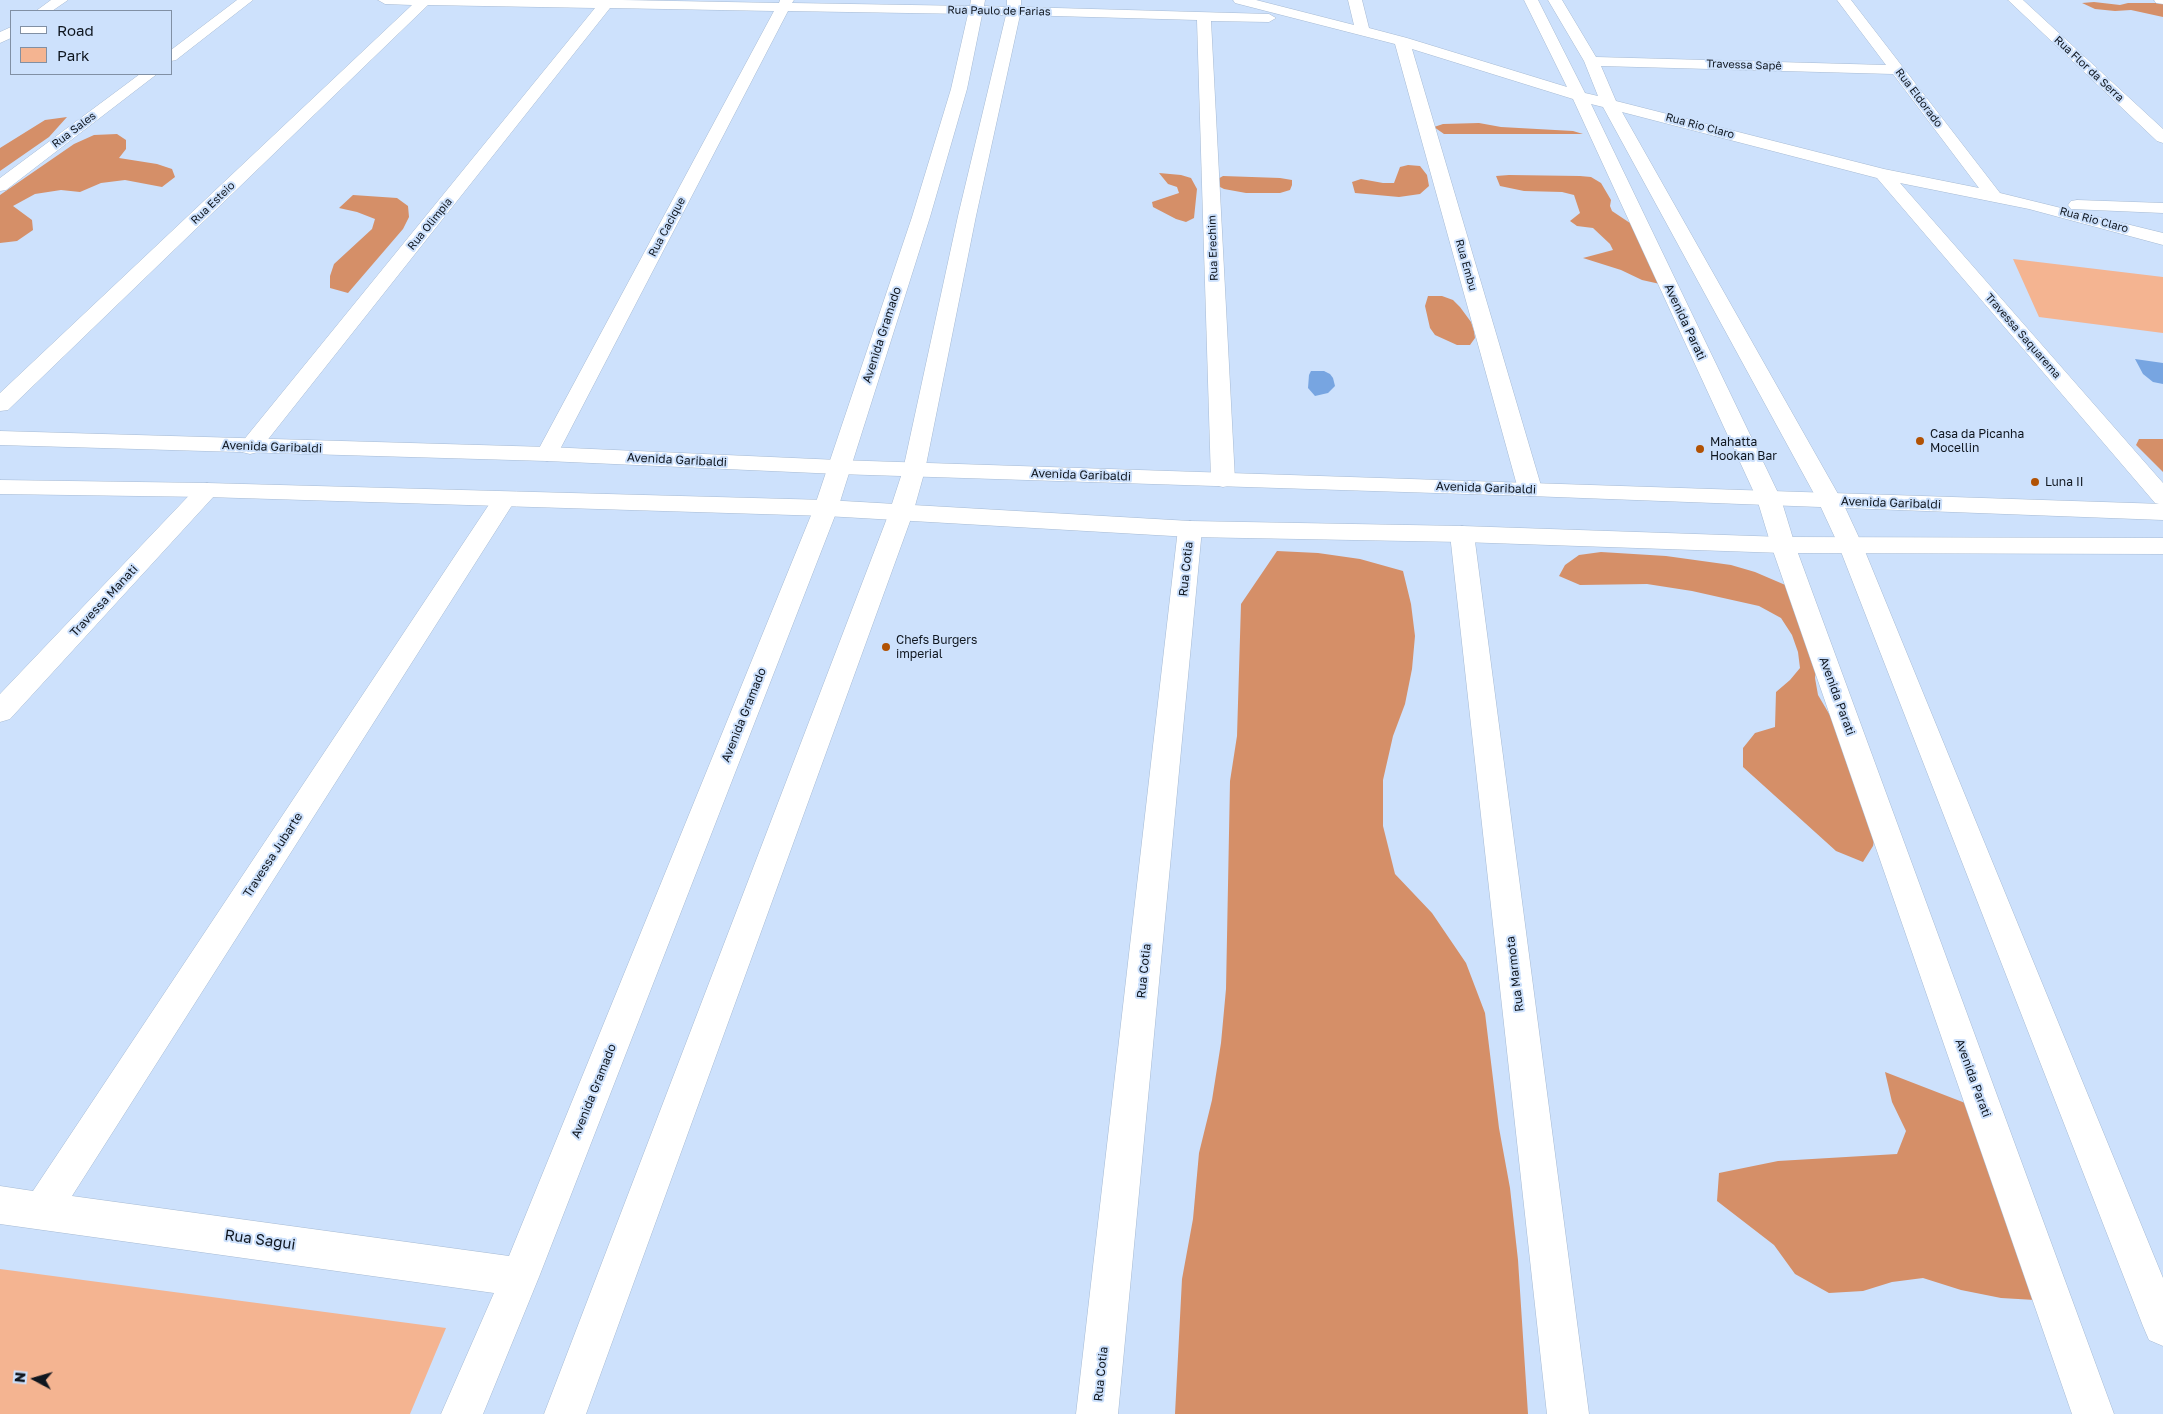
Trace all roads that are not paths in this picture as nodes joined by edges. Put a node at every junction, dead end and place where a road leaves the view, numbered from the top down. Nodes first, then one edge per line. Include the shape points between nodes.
1 (61, 0) edge
2 (246, 0) edge
3 (385, 0) edge
4 (425, 0) edge
5 (1240, 0) edge
6 (1354, 0) edge
7 (1531, 0) edge
8 (1555, 0) edge
9 (1844, 0) edge
10 (2015, 0) edge
11 (608, 2) edge
12 (786, 4) edge
13 (977, 6) edge
14 (1014, 6) edge
15 (45, 10) edge
16 (1204, 16) junction
17 (1313, 19) junction
18 (1364, 31) junction
19 (1402, 41) junction
20 (172, 56) edge
21 (1591, 61) junction
22 (1897, 70) junction
23 (148, 75) edge
24 (959, 89) junction
25 (996, 89) junction
26 (1578, 96) junction
27 (1609, 103) junction
28 (2163, 138) edge
29 (1883, 174) junction
30 (0, 186) edge
31 (1994, 196) junction
32 (2031, 204) junction
33 (2163, 208) edge
34 (944, 217) junction
35 (2163, 239) edge
36 (0, 406) edge
37 (0, 438) edge
38 (250, 447) junction
39 (547, 454) junction
40 (838, 467) junction
41 (914, 470) junction
42 (1223, 480) junction
43 (0, 487) edge
44 (1530, 489) junction
45 (207, 490) junction
46 (2163, 498) edge
47 (504, 499) junction
48 (1769, 499) junction
49 (1830, 501) junction
50 (826, 508) junction
51 (2163, 512) edge
52 (901, 514) junction
53 (1190, 529) junction
54 (1462, 534) junction
55 (1850, 544) junction
56 (1783, 545) junction
57 (2163, 546) edge
58 (0, 712) edge
59 (0, 1205) edge
60 (42, 1210) junction
61 (520, 1277) junction
62 (2163, 1326) edge
63 (462, 1414) edge
64 (565, 1414) edge
65 (1097, 1414) edge
66 (1568, 1414) edge
67 (2094, 1414) edge

1 - 15 street
2 - 20 street
3 - 4 street, Rua Paulo de Farias
4 - 11 street, Rua Paulo de Farias
4 - 36 street, Rua Esteio
5 - 17 street, Rua Rio Claro
6 - 18 street
7 - 26 street, Avenida Parati
8 - 21 street
9 - 22 street, Rua Eldorado
10 - 28 street, Rua Flor da Serra
11 - 12 street, Rua Paulo de Farias
11 - 38 street, Rua Olimpia
12 - 13 street, Rua Paulo de Farias
12 - 39 street, Rua Cacique
13 - 14 street, Rua Paulo de Farias
13 - 24 street, Avenida Gramado
14 - 16 street, Rua Paulo de Farias
14 - 25 street, Avenida Gramado
16 - 17 street, Rua Paulo de Farias
16 - 42 street, Rua Erechim
17 - 18 street, Rua Rio Claro
18 - 19 street, Rua Rio Claro
19 - 26 street, Rua Rio Claro
19 - 44 street, Rua Embu
21 - 22 street, Travessa Sapê
21 - 27 street
22 - 31 street, Rua Eldorado
23 - 30 street, Rua Sales
24 - 25 street
24 - 34 street, Avenida Gramado
25 - 34 street, Avenida Gramado
26 - 27 street, Rua Rio Claro
26 - 48 street, Avenida Parati
27 - 29 street, Rua Rio Claro
27 - 49 street
29 - 31 street, Rua Rio Claro
29 - 46 street, Travessa Saquarema
31 - 32 street, Rua Rio Claro
32 - 33 street
32 - 35 street, Rua Rio Claro
34 - 40 street, Avenida Gramado
34 - 41 street, Avenida Gramado
37 - 38 street, Avenida Garibaldi
38 - 39 street, Avenida Garibaldi
39 - 40 street, Avenida Garibaldi
40 - 41 street, Avenida Garibaldi
40 - 50 street, Avenida Gramado
41 - 42 street, Avenida Garibaldi
41 - 52 street, Avenida Gramado
42 - 44 street, Avenida Garibaldi
43 - 45 street
44 - 48 street, Avenida Garibaldi
45 - 47 street
45 - 58 street, Travessa Manati
47 - 50 street
47 - 60 street, Travessa Jubarte
48 - 49 street, Avenida Garibaldi
48 - 56 street, Avenida Parati
49 - 51 street, Avenida Garibaldi
49 - 55 street
50 - 52 street
50 - 61 street, Avenida Gramado
52 - 53 street
52 - 64 street, Avenida Gramado
53 - 54 street
53 - 65 street, Rua Cotia
54 - 56 street
54 - 66 street, Rua Marmota
55 - 56 street
55 - 57 street
55 - 62 street
56 - 67 street, Avenida Parati
59 - 60 street, Rua Sagui
60 - 61 street, Rua Sagui
61 - 63 street, Avenida Gramado

